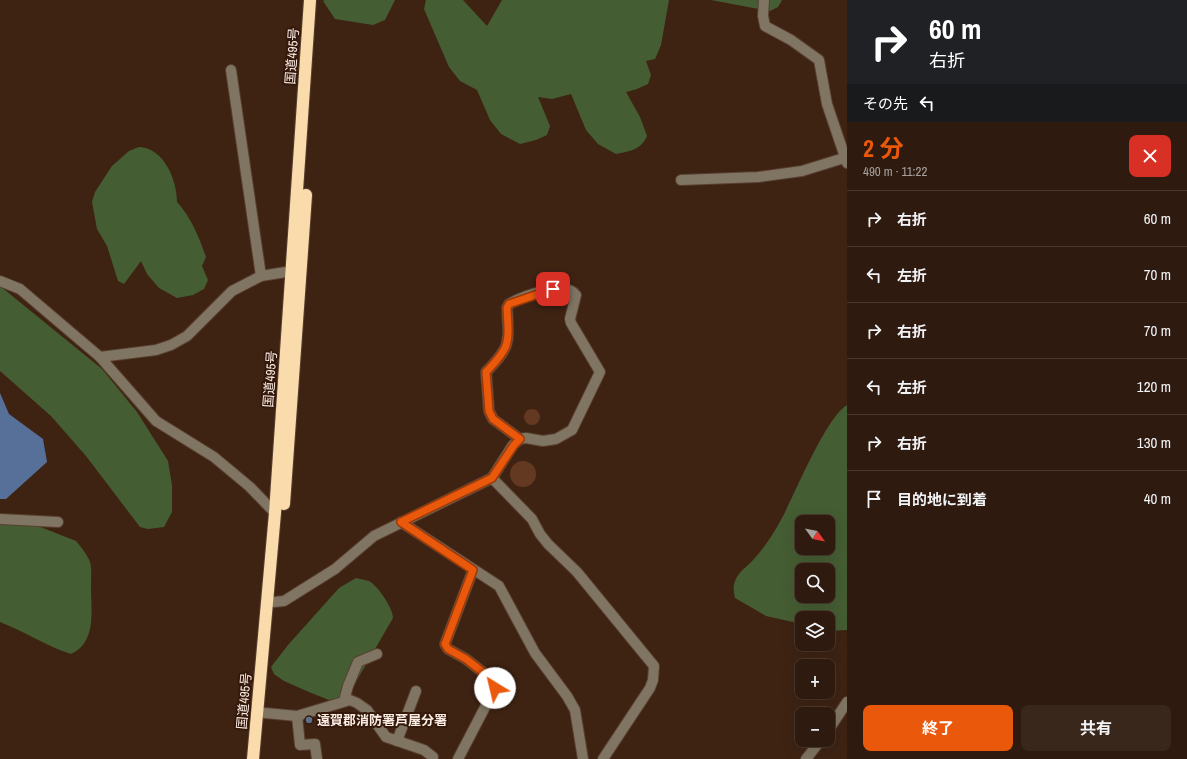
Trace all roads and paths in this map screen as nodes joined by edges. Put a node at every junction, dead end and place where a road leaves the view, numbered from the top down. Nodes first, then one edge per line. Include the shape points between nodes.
1 (310, 0) edge
2 (316, 0) edge
3 (764, 0) edge
4 (230, 70) dead end
5 (846, 161) edge
6 (681, 180) dead end
7 (292, 271) junction
8 (260, 276) junction
9 (0, 281) edge
10 (100, 357) junction
11 (520, 439) junction
12 (492, 478) junction
13 (275, 514) junction
14 (0, 519) edge
15 (58, 522) dead end
16 (401, 522) junction
17 (473, 570) junction
18 (274, 602) junction
19 (377, 654) dead end
20 (416, 691) dead end
21 (344, 701) junction
22 (847, 702) edge
23 (265, 713) junction
24 (297, 716) junction
25 (835, 720) edge
26 (397, 741) junction
27 (815, 747) edge
28 (434, 758) edge
29 (253, 759) edge
30 (261, 759) edge
31 (317, 759) edge
32 (458, 759) edge
33 (583, 759) edge
34 (603, 759) edge
35 (806, 759) edge

1 - 7 highway, 国道495号
2 - 18 highway, 国道495号 via 301,275
3 - 5 street via 765,26 791,40 819,60 826,104
4 - 8 street
5 - 6 street via 758,178
7 - 8 street
7 - 13 highway, 国道495号
8 - 10 street via 232,291 187,336 171,345 156,350
9 - 10 street via 20,289
10 - 13 street via 156,421 214,458 250,487
11 - 11 street via 556,439 572,430 600,372 571,323 577,300 573,291 568,289 553,289 509,304 507,345 486,372 489,411 493,419
11 - 12 street
12 - 16 street
12 - 34 street via 532,519 548,544 577,572 654,666 650,688
13 - 29 highway, 国道495号
14 - 15 street
16 - 17 street
16 - 18 street via 374,536 335,569 284,601
17 - 32 street via 445,644 448,649 466,659 494,681 495,688
17 - 33 street via 499,586 535,653 567,696 575,710
18 - 23 highway, 国道495号
19 - 21 street via 358,662
20 - 26 street
21 - 24 street
21 - 26 street via 350,700 362,706 386,737
22 - 25 street
23 - 24 street
23 - 30 highway, 国道495号
24 - 31 street via 300,745 315,744
26 - 28 street via 424,750
27 - 35 street

